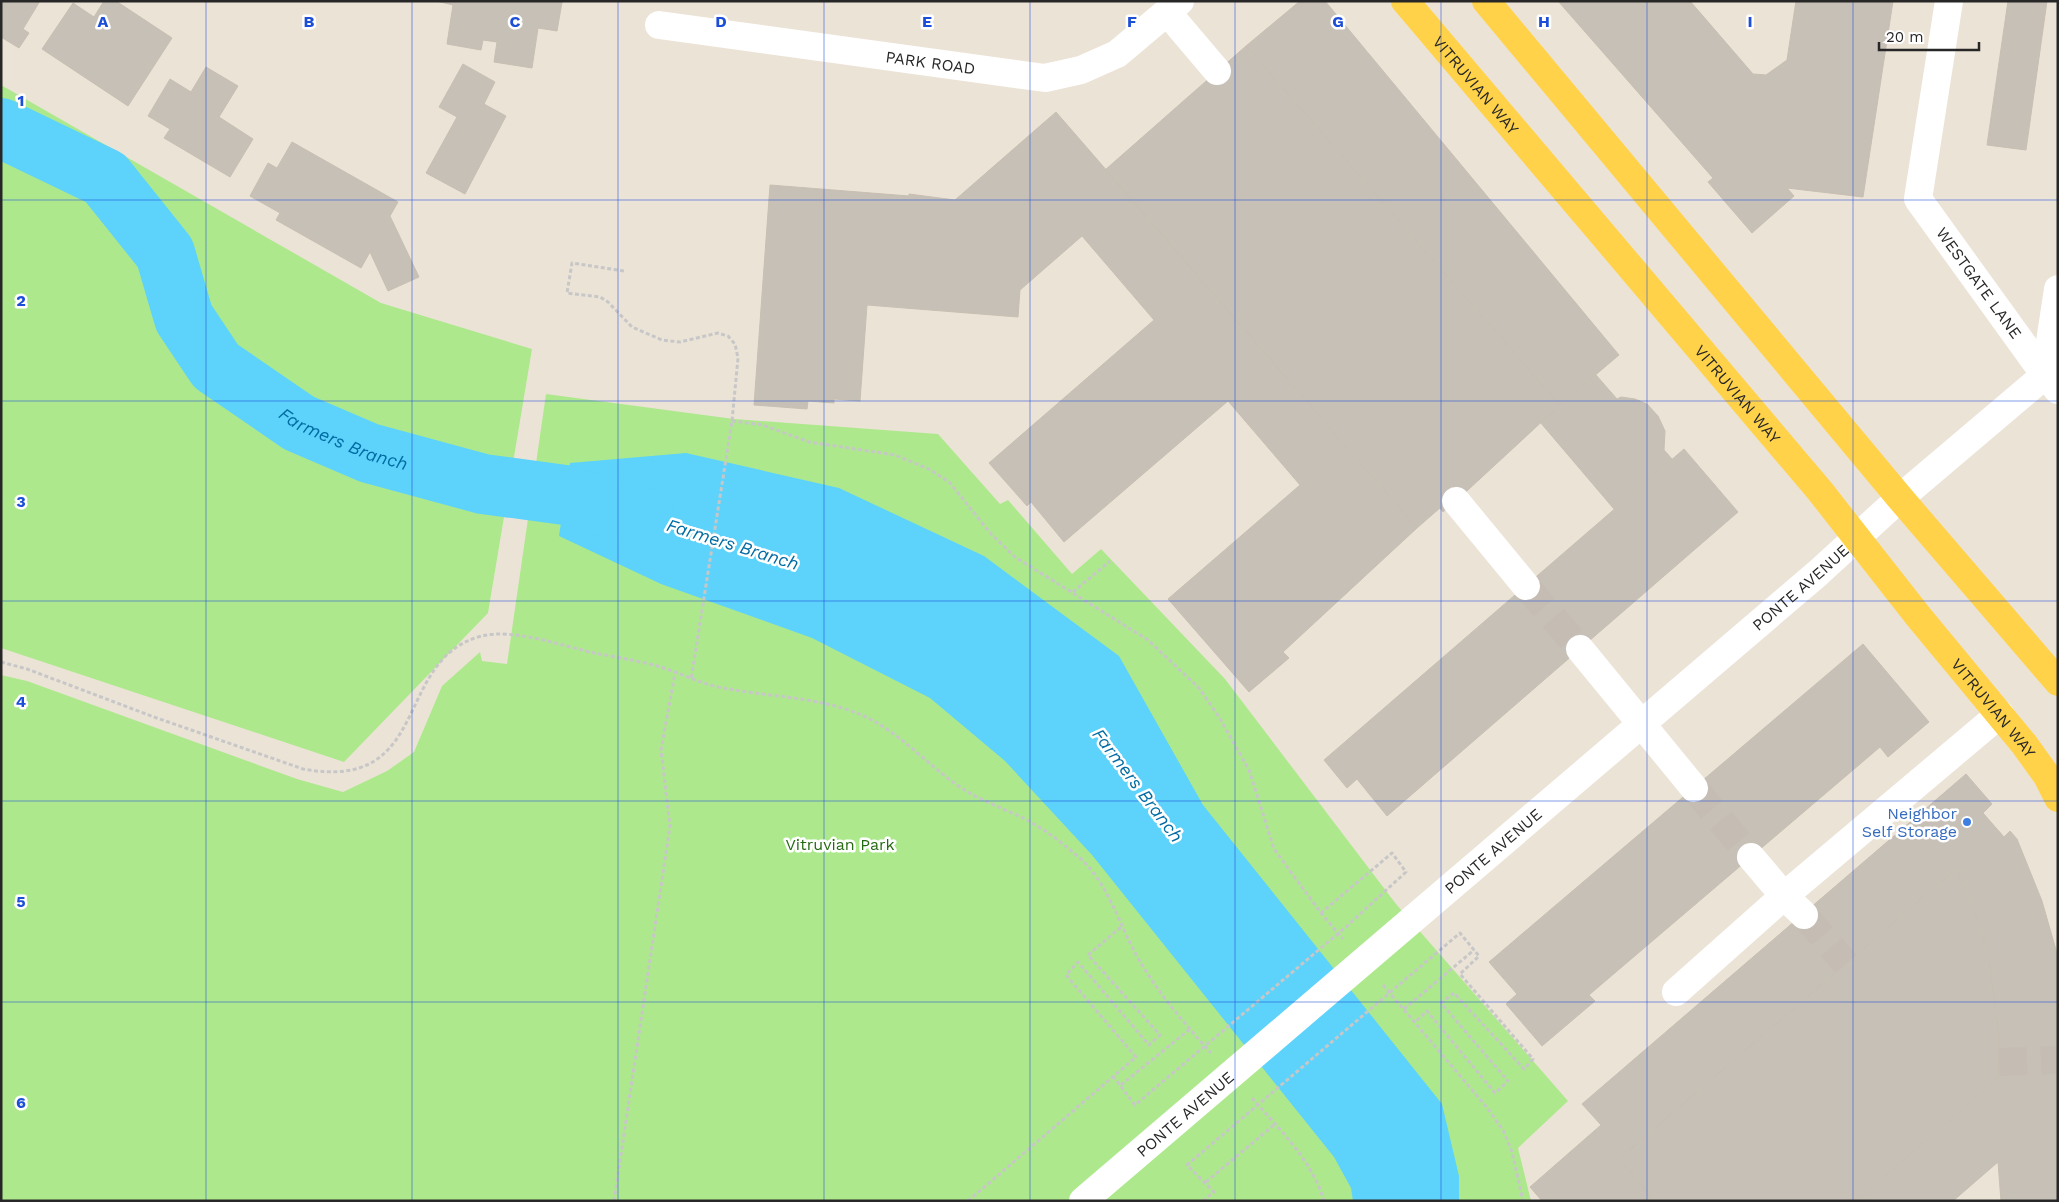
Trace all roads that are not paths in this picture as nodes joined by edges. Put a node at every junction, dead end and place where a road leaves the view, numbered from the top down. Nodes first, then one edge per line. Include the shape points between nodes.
1 (1404, 1) edge
2 (1486, 1) edge
3 (1949, 1) edge
4 (1174, 7) edge
5 (659, 25) dead end
6 (1217, 71) dead end
7 (2058, 288) edge
8 (2051, 382) edge
9 (1900, 498) junction
10 (1456, 501) dead end
11 (1857, 538) junction
12 (1526, 586) tunnel mouth
13 (1580, 649) tunnel mouth
14 (2058, 682) edge
15 (2000, 714) junction
16 (1641, 724) junction
17 (1694, 788) tunnel mouth
18 (2058, 798) edge
19 (1751, 857) tunnel mouth
20 (1784, 896) junction
21 (1804, 915) tunnel mouth
22 (1676, 992) dead end
23 (1083, 1201) edge

1 - 11 main road, VITRUVIAN WAY
2 - 9 main road
3 - 8 street, WESTGATE LANE via 1918,199
4 - 5 street, PARK ROAD via 1117,54 1081,70 1045,78
4 - 6 street
7 - 8 street
8 - 9 street
9 - 11 street, PONTE AVENUE
9 - 14 main road
10 - 12 street
11 - 15 main road, VITRUVIAN WAY
11 - 16 street, PONTE AVENUE
13 - 16 street
15 - 18 main road, VITRUVIAN WAY via 2047,776
15 - 20 street
16 - 17 street
16 - 23 street, PONTE AVENUE via 1375,967 1198,1102
19 - 20 street
20 - 21 street
20 - 22 street

